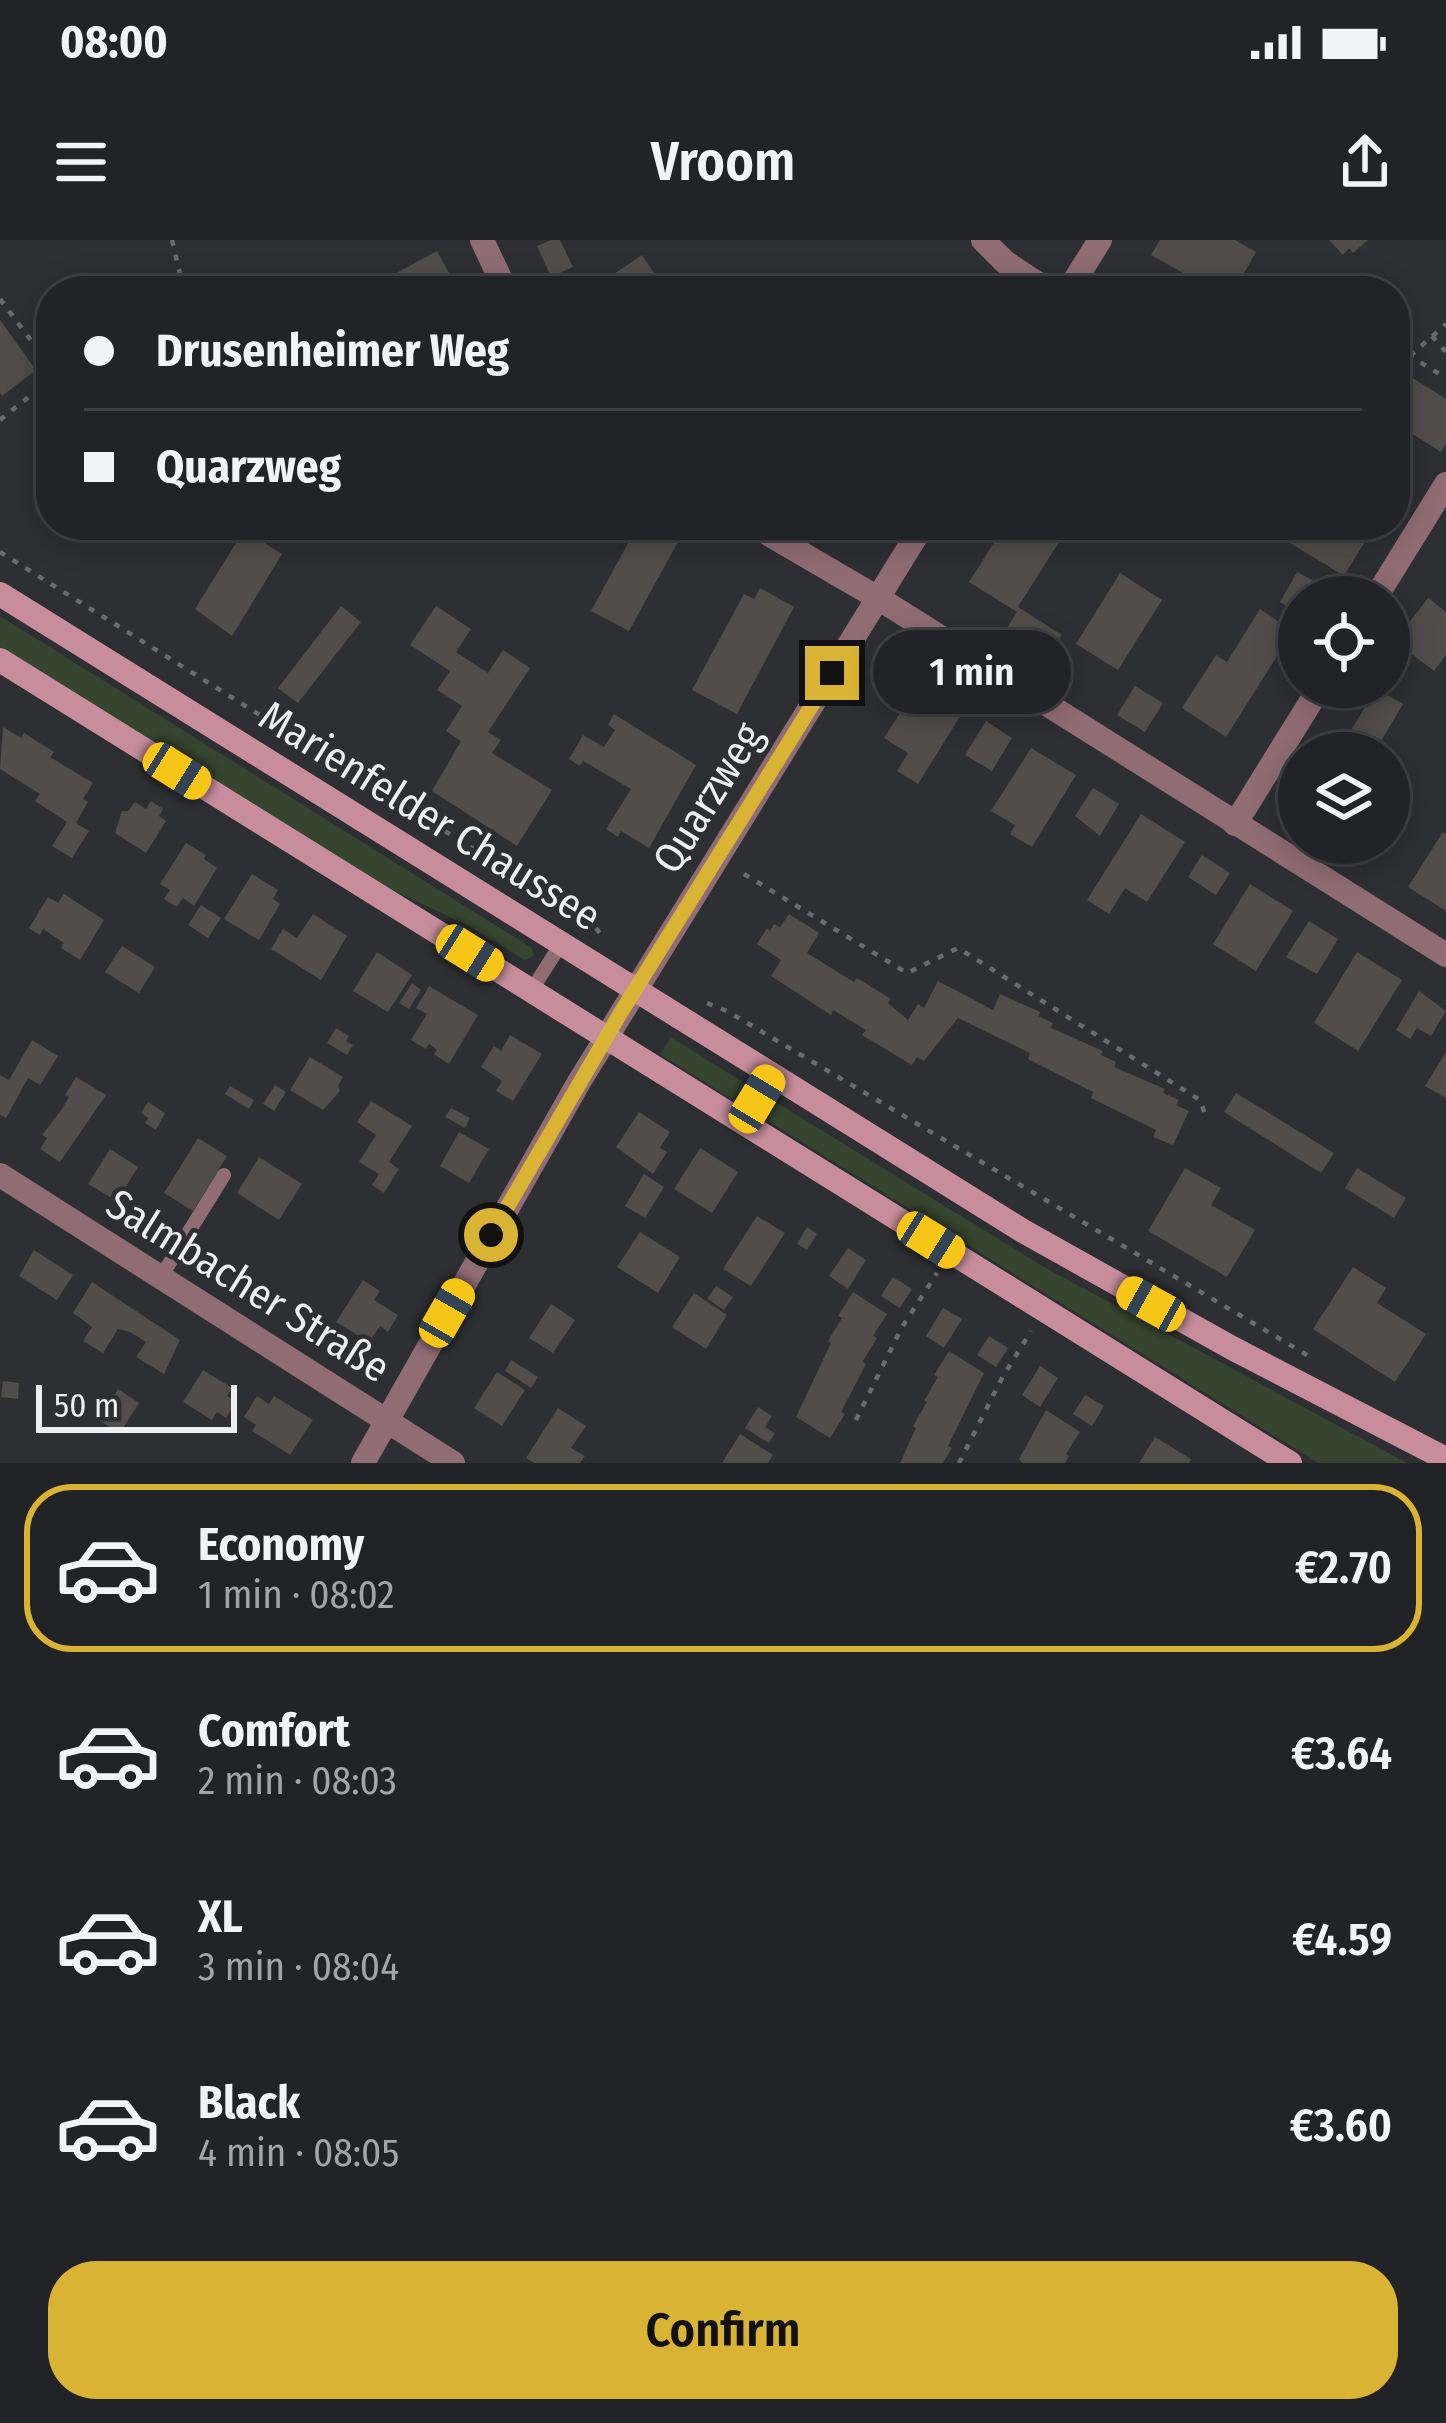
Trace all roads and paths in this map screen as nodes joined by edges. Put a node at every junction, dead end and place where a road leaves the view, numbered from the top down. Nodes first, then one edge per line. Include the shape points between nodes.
1 (172, 240) edge
2 (482, 240) edge
3 (983, 240) edge
4 (1100, 240) edge
5 (180, 276) edge
6 (499, 276) edge
7 (1026, 276) edge
8 (1077, 276) edge
9 (0, 299) edge
10 (1446, 324) edge
11 (1432, 336) junction
12 (36, 347) edge
13 (1446, 352) edge
14 (1410, 356) joint
15 (1446, 378) edge
16 (36, 391) edge
17 (0, 420) edge
18 (1446, 484) edge
19 (779, 540) edge
20 (914, 540) edge
21 (0, 552) edge
22 (1389, 576) edge
23 (0, 594) edge
24 (878, 598) junction
25 (0, 660) edge
26 (1307, 708) edge
27 (1235, 824) junction
28 (745, 874) dead end
29 (593, 924) dead end
30 (561, 944) junction
31 (1446, 955) edge
32 (635, 990) junction
33 (531, 991) junction
34 (708, 1004) dead end
35 (729, 1009) junction
36 (722, 1019) dead end
37 (605, 1038) junction
38 (771, 1075) junction
39 (1206, 1117) dead end
40 (742, 1123) junction
41 (0, 1175) edge
42 (224, 1175) dead end
43 (937, 1272) dead end
44 (160, 1277) junction
45 (1032, 1331) dead end
46 (1328, 1367) dead end
47 (386, 1420) junction
48 (856, 1420) dead end
49 (1446, 1459) edge
50 (363, 1463) edge
51 (453, 1463) edge
52 (959, 1463) edge
53 (1289, 1463) edge

1 - 5 path
2 - 6 street
3 - 7 street
4 - 8 street
9 - 12 path
10 - 11 path
11 - 13 path
11 - 14 path
14 - 15 path
16 - 17 path
18 - 22 street
19 - 24 street
20 - 24 street, Quarzweg
21 - 29 path
23 - 30 main road, Marienfelder Chaussee
24 - 27 street
24 - 32 street, Quarzweg
25 - 33 main road
26 - 27 street
27 - 31 street
28 - 39 path via 907,973 958,948 1201,1100
30 - 32 main road, Marienfelder Chaussee
30 - 33 lane
32 - 37 street, Quarzweg
32 - 38 main road, Marienfelder Chaussee
33 - 37 main road
34 - 35 path
35 - 36 path
35 - 46 path
37 - 40 main road
37 - 47 street, Quarzweg
38 - 40 lane
38 - 49 main road, Marienfelder Chaussee via 1069,1258
40 - 53 main road
41 - 44 street, Salmbacher Straße
42 - 44 lane
43 - 48 path
44 - 47 street, Salmbacher Straße
45 - 52 path
47 - 50 street, Quarzweg
47 - 51 street, Salmbacher Straße

